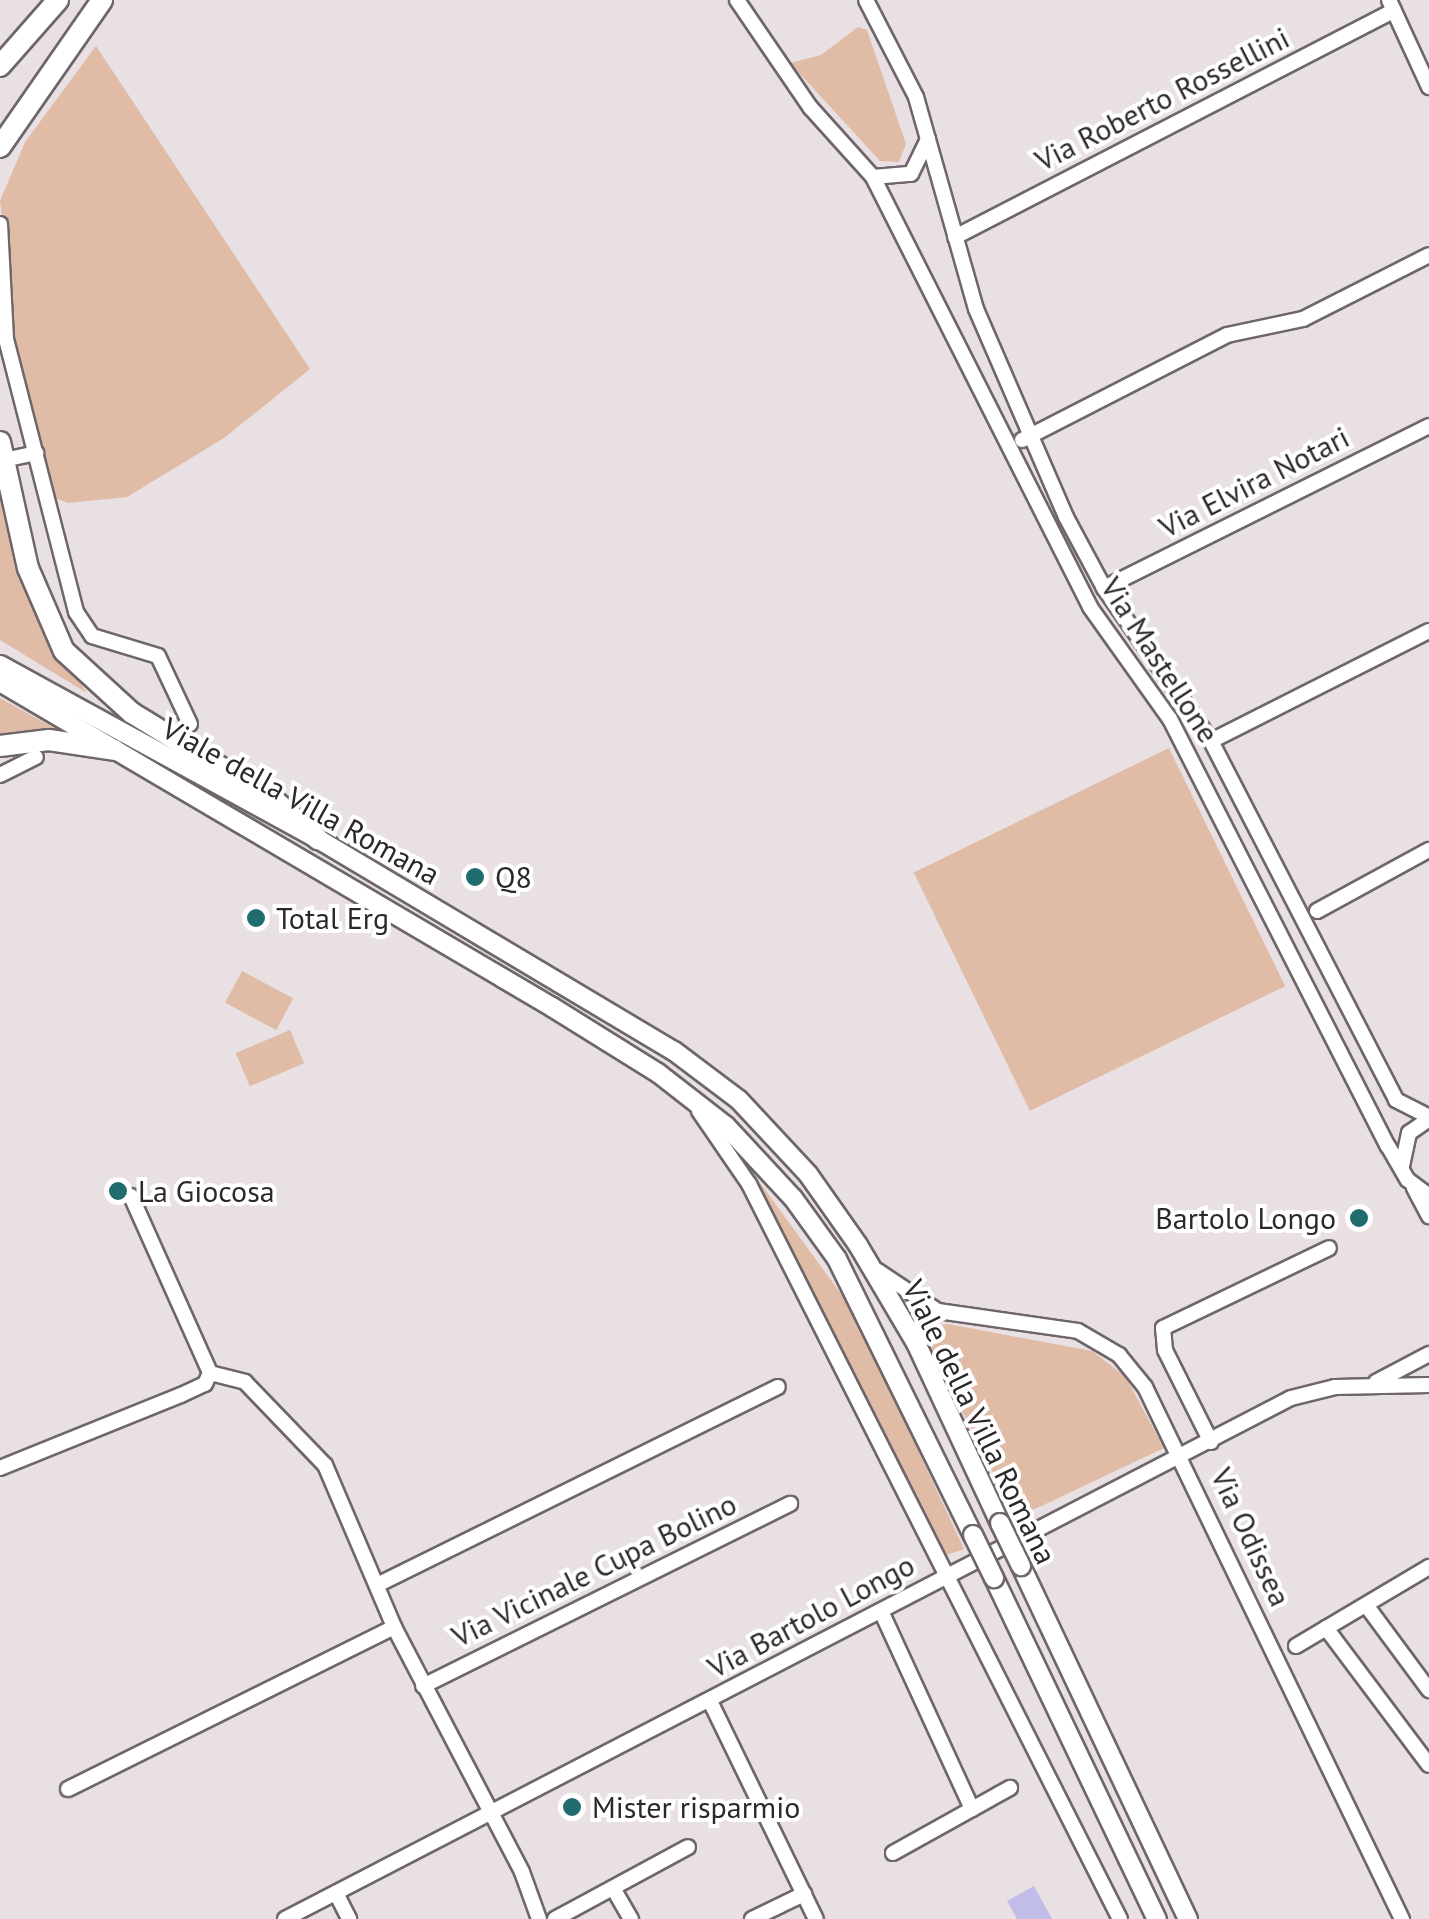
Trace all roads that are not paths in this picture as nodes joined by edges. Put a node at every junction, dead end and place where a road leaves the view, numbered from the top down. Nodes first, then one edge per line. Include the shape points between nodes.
1 (58, 0) edge
2 (102, 0) edge
3 (737, 0) edge
4 (866, 0) edge
5 (1392, 5) edge
6 (57, 63) junction
7 (0, 66) edge
8 (1429, 87) edge
9 (0, 133) edge
10 (929, 136) junction
11 (0, 147) edge
12 (873, 176) junction
13 (0, 224) edge
14 (955, 237) junction
15 (1429, 255) edge
16 (1429, 426) edge
17 (1030, 436) junction
18 (1009, 448) junction
19 (6, 450) edge
20 (36, 453) junction
21 (1104, 588) junction
22 (1429, 631) edge
23 (0, 665) edge
24 (0, 682) edge
25 (190, 724) dead end
26 (1212, 741) junction
27 (0, 746) edge
28 (114, 750) junction
29 (36, 757) dead end
30 (0, 775) edge
31 (318, 839) junction
32 (1429, 850) edge
33 (1317, 912) dead end
34 (683, 1090) junction
35 (1429, 1118) edge
36 (1404, 1172) junction
37 (1414, 1187) junction
38 (131, 1196) dead end
39 (1429, 1196) edge
40 (1429, 1216) edge
41 (1329, 1248) dead end
42 (867, 1260) junction
43 (938, 1311) junction
44 (916, 1343) junction
45 (1429, 1354) edge
46 (210, 1374) junction
47 (1370, 1384) junction
48 (1429, 1385) edge
49 (761, 1386) dead end
50 (778, 1387) dead end
51 (1211, 1442) junction
52 (1183, 1457) junction
53 (0, 1468) edge
54 (790, 1504) dead end
55 (1429, 1568) edge
56 (944, 1578) junction
57 (376, 1581) junction
58 (1366, 1605) junction
59 (882, 1611) junction
60 (394, 1628) junction
61 (1326, 1628) junction
62 (1296, 1646) dead end
63 (423, 1686) junction
64 (1429, 1690) edge
65 (710, 1700) junction
66 (1429, 1765) edge
67 (1010, 1788) dead end
68 (68, 1789) dead end
69 (972, 1809) junction
70 (491, 1812) junction
71 (688, 1847) dead end
72 (893, 1853) dead end
73 (613, 1888) junction
74 (336, 1893) junction
75 (804, 1894) junction
76 (285, 1919) edge
77 (349, 1919) edge
78 (539, 1919) edge
79 (555, 1919) edge
80 (631, 1919) edge
81 (752, 1919) edge
82 (816, 1919) edge
83 (1120, 1919) edge
84 (1158, 1919) edge
85 (1188, 1919) edge
86 (1402, 1919) edge

1 - 7 highway
2 - 6 highway
3 - 12 street, Via Mastellone via 810,107
4 - 10 street, Via Mastellone via 891,39
5 - 8 street
5 - 14 street, Via Roberto Rossellini
6 - 9 highway
6 - 11 highway
10 - 12 street via 911,174
10 - 14 street, Via Mastellone
12 - 18 street, Via Mastellone
13 - 20 street via 6,339
14 - 17 street, Via Mastellone via 976,309
15 - 17 street via 1302,318 1227,335
16 - 21 street, Via Elvira Notari
17 - 18 street
17 - 21 street, Via Mastellone
18 - 36 street, Via Mastellone via 1090,607 1170,719 1223,815
19 - 20 street
19 - 31 highway via 28,568 64,651 132,713 274,800
20 - 25 street via 44,505 84,626 92,636 158,656
21 - 26 street, Via Mastellone
22 - 26 street
23 - 31 main road, Viale della Villa Romana
24 - 28 main road, Viale della Villa Romana
26 - 35 street, Via Mastellone via 1396,1100
27 - 28 highway via 49,740
28 - 34 main road, Viale della Villa Romana
29 - 30 street
31 - 42 main road, Viale della Villa Romana via 713,1080 808,1174
32 - 33 street
34 - 56 street, Viale della Villa Romana via 749,1184
34 - 84 main road, Viale della Villa Romana, bridge via 761,1162 837,1259
35 - 36 street via 1403,1145
36 - 37 street, Via Mastellone
37 - 39 street
37 - 40 street
38 - 46 street
41 - 51 street via 1164,1328 1165,1350
42 - 43 street, Via Odissea via 898,1290
42 - 44 main road, Viale della Villa Romana
43 - 44 street via 920,1325
43 - 52 street, Via Odissea via 1097,1340 1145,1387
44 - 85 main road, Viale della Villa Romana, bridge
45 - 47 street, Via Bartolo Longo
46 - 53 street via 181,1395
46 - 57 street via 246,1382 324,1465
47 - 48 street, Via Bartolo Longo
47 - 51 street, Via Bartolo Longo via 1291,1398
49 - 57 street
50 - 57 street
51 - 52 street, Via Bartolo Longo
52 - 56 street, Via Bartolo Longo
52 - 86 street, Via Odissea
54 - 63 street, Via Vicinale Cupa Bolino
55 - 58 street
56 - 59 street, Via Bartolo Longo
56 - 83 street, Viale della Villa Romana
57 - 60 street
58 - 61 street
58 - 64 street
59 - 65 street, Via Bartolo Longo
59 - 69 street
60 - 63 street
60 - 68 street
61 - 62 street
61 - 66 street
63 - 70 street
65 - 70 street, Via Bartolo Longo
65 - 75 street
67 - 69 street
69 - 72 street
70 - 74 street, Via Bartolo Longo
70 - 78 street
71 - 73 street
73 - 79 street
73 - 80 street
74 - 76 street, Via Bartolo Longo
74 - 77 street
75 - 81 street
75 - 82 street

